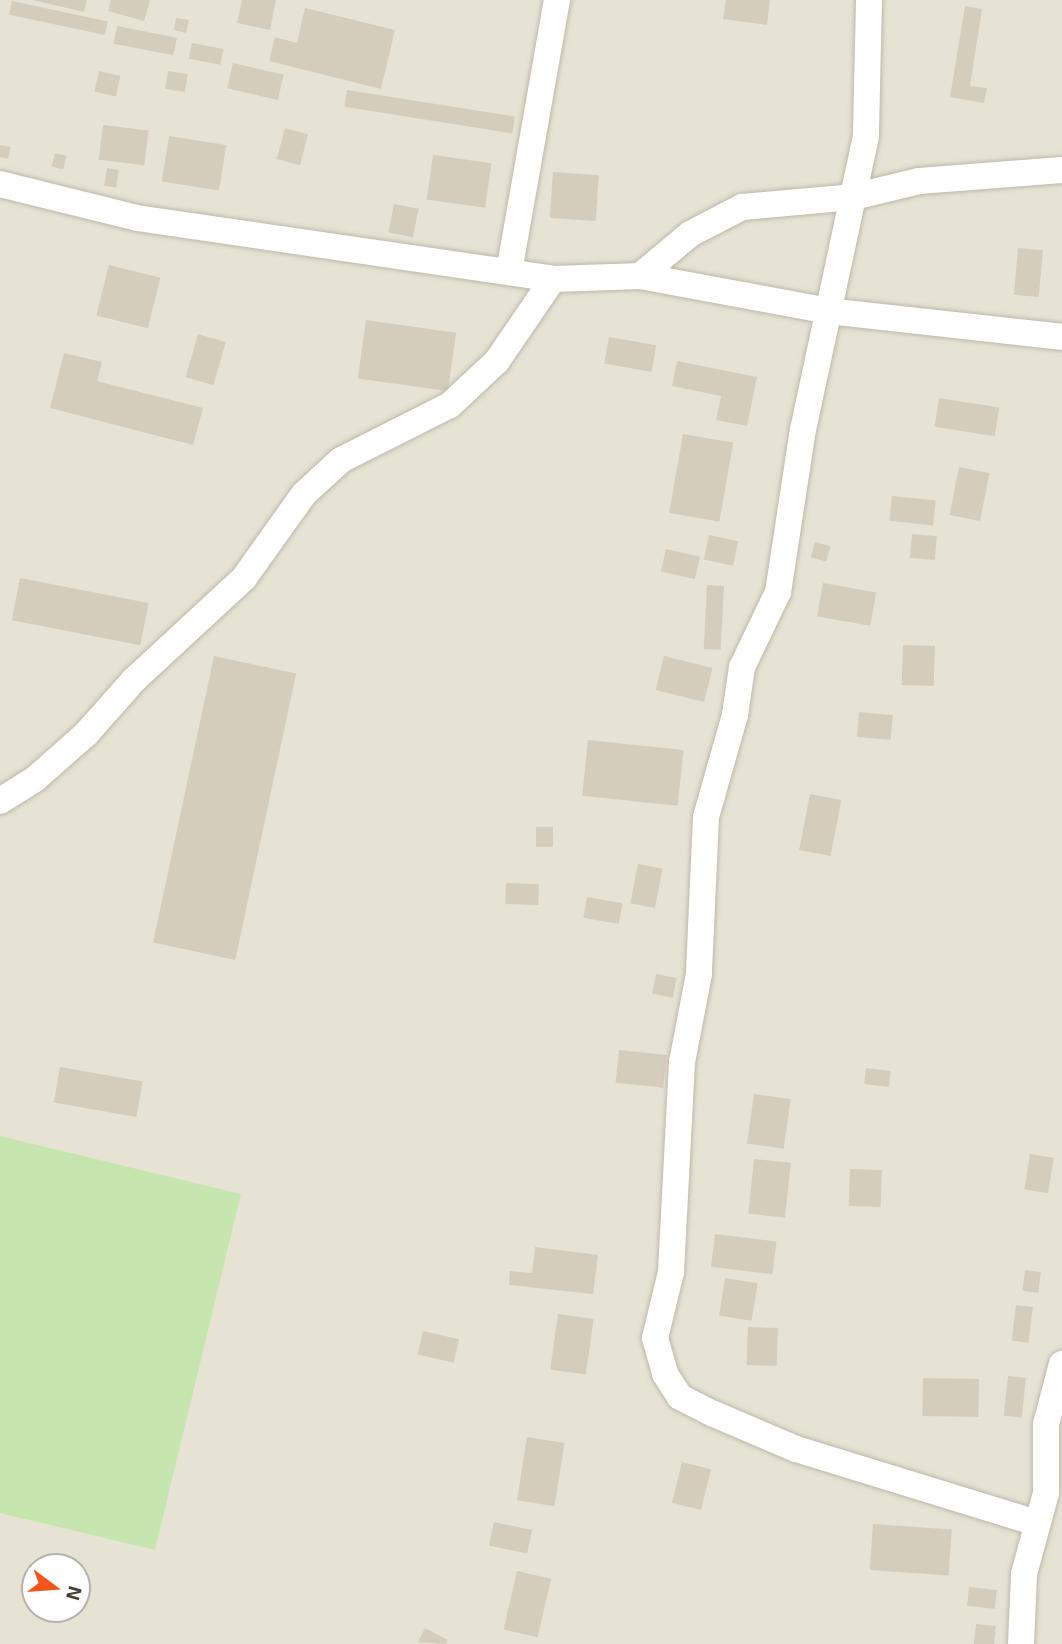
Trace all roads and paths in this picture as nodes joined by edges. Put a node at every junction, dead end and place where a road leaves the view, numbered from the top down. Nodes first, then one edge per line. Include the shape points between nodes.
1 (557, 0) edge
2 (869, 0) edge
3 (1062, 170) edge
4 (0, 184) edge
5 (853, 197) junction
6 (509, 272) junction
7 (640, 276) junction
8 (553, 279) junction
9 (828, 311) junction
10 (1062, 337) edge
11 (0, 801) edge
12 (1062, 1364) edge
13 (1037, 1523) junction
14 (1021, 1644) edge

1 - 6 street
2 - 5 street via 866,136
3 - 5 street via 919,181
4 - 6 street via 137,218
5 - 7 street via 742,207 690,234
5 - 9 street
6 - 8 street
7 - 8 street
7 - 9 street
8 - 11 street via 497,360 450,405 332,469 304,494 244,578 134,680 86,734 35,779
9 - 10 street
9 - 13 street via 803,429 778,592 742,667 735,715 706,817 699,974 682,1062 671,1272 654,1338 665,1374 680,1397 714,1414 796,1449 877,1470
12 - 13 street via 1046,1424 1046,1493
13 - 14 street via 1024,1574

